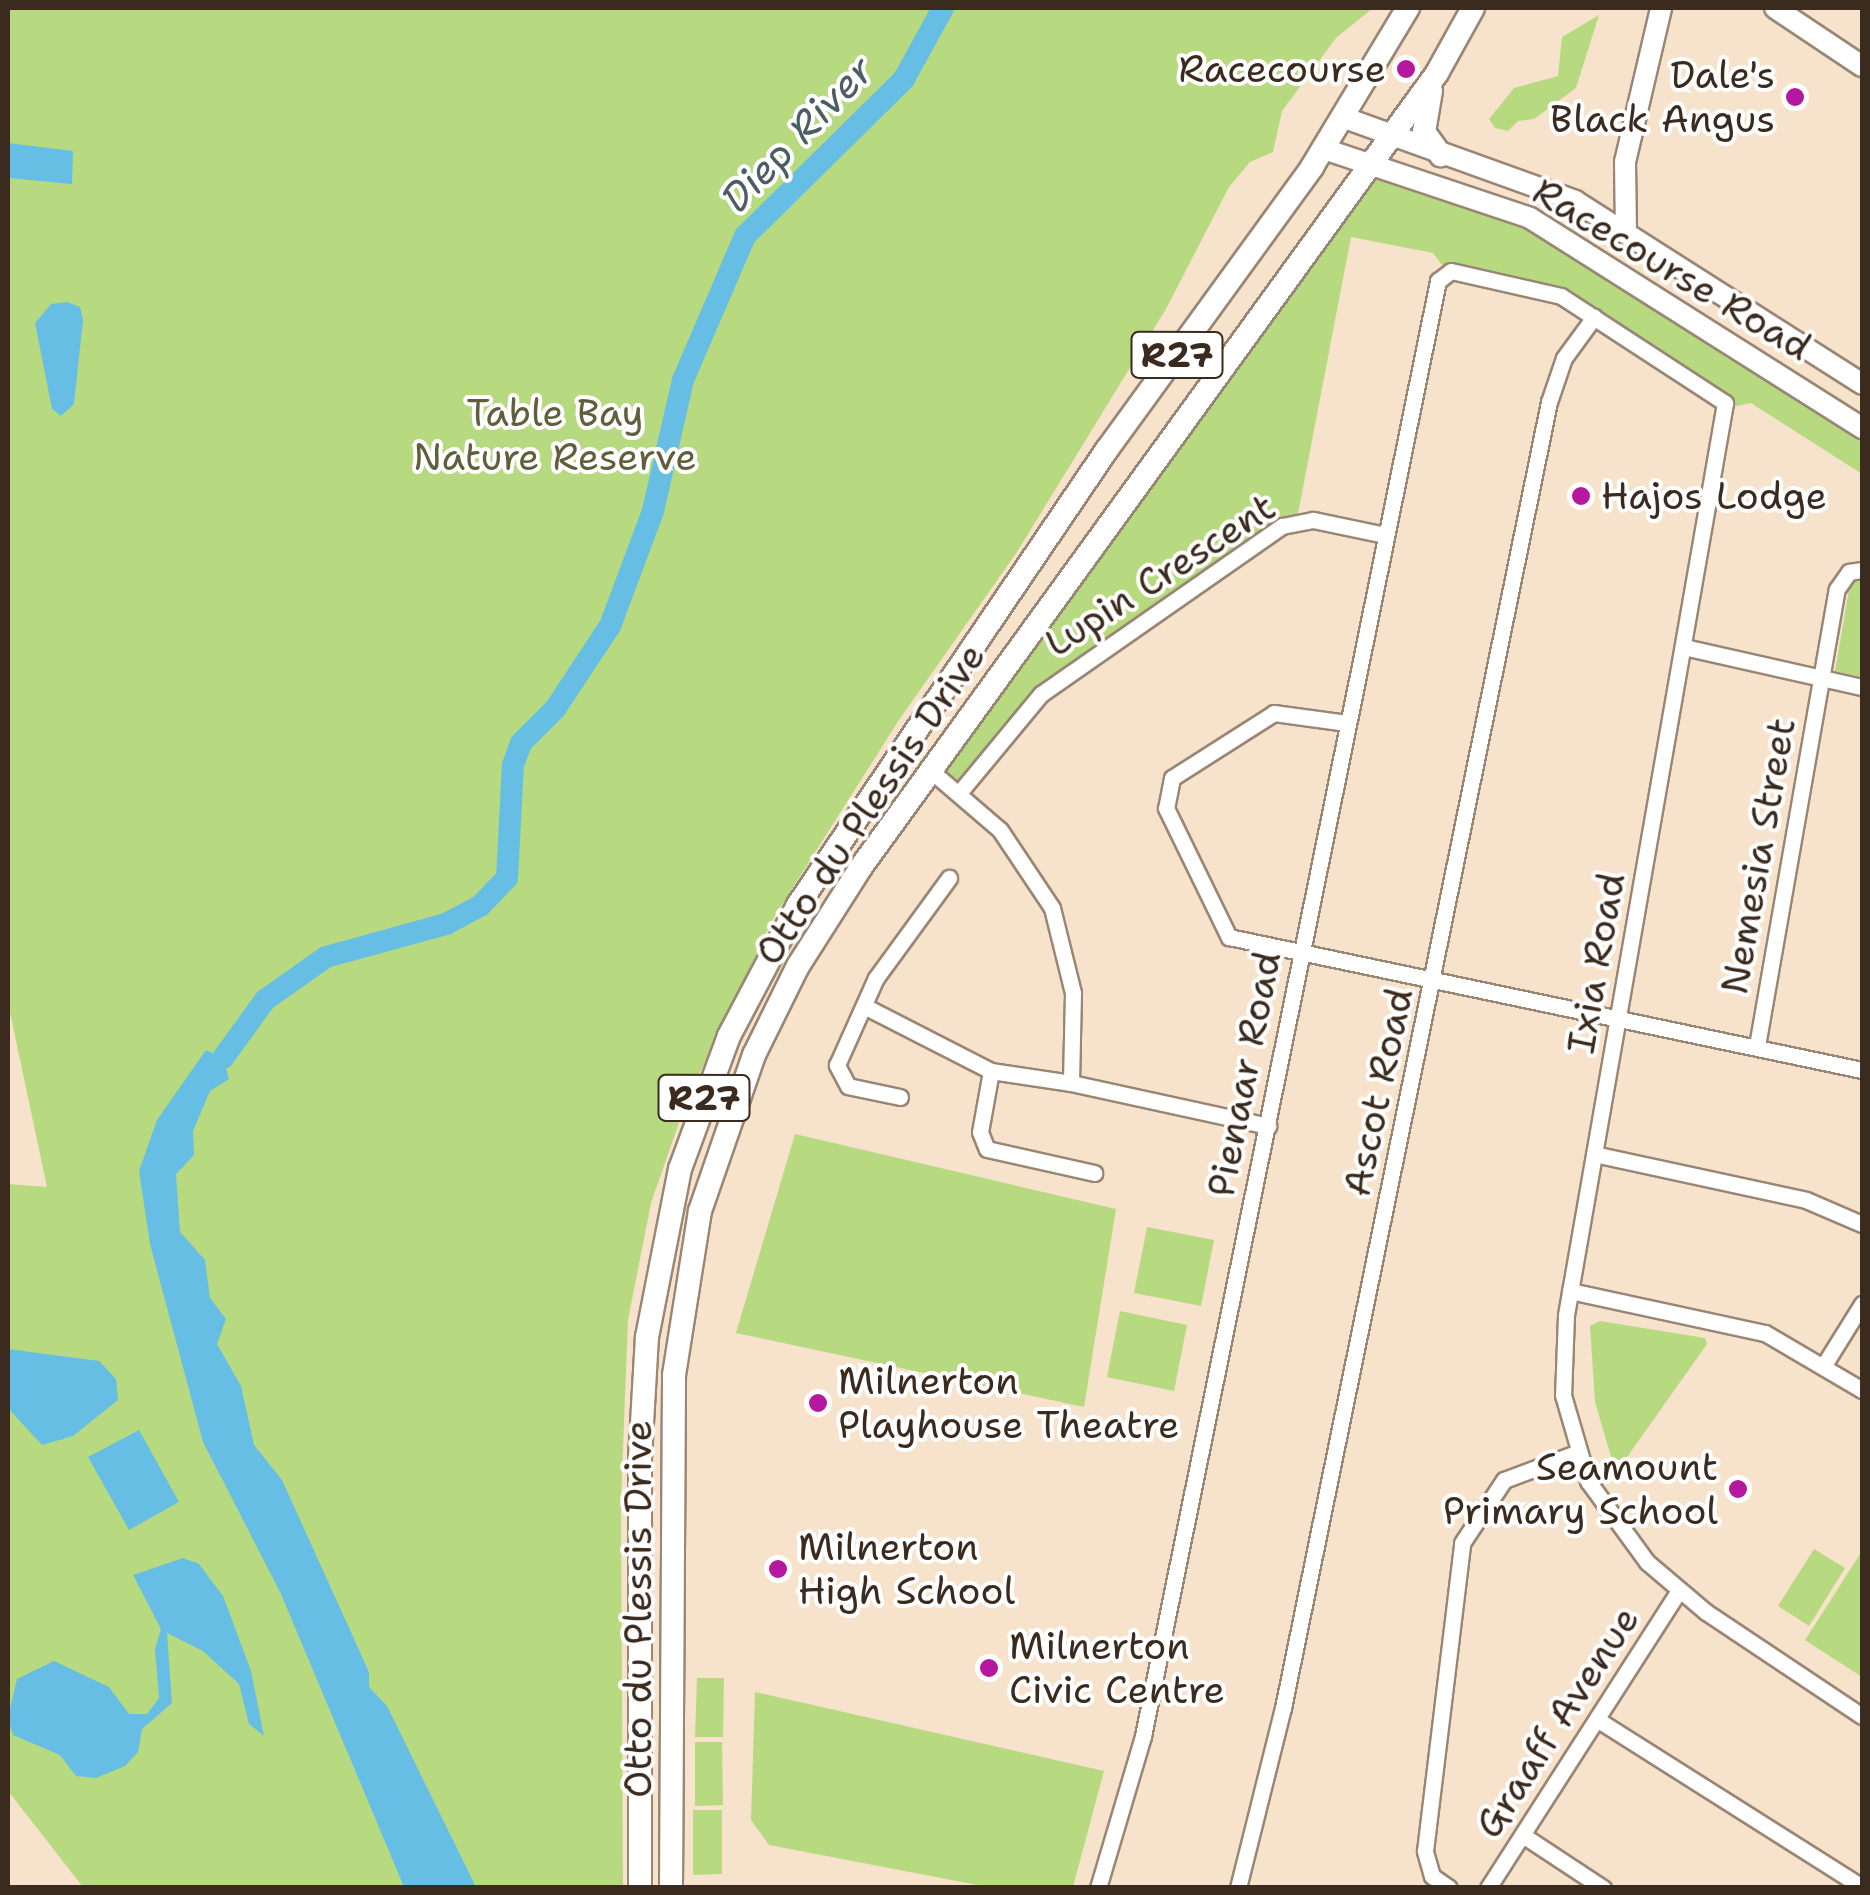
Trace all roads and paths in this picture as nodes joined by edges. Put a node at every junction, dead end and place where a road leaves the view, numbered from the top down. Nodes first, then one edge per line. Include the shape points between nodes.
1 (1408, 8) edge
2 (1473, 8) edge
3 (1660, 8) edge
4 (1775, 8) edge
5 (1862, 66) edge
6 (1438, 73) junction
7 (1344, 118) junction
8 (1388, 139) junction
9 (1324, 149) junction
10 (1441, 155) junction
11 (1625, 162) junction
12 (1365, 166) junction
13 (1575, 201) junction
14 (1626, 233) junction
15 (1448, 273) joint
16 (1594, 317) junction
17 (1862, 384) edge
18 (1862, 428) edge
19 (1385, 535) junction
20 (1862, 570) edge
21 (1684, 647) junction
22 (1822, 678) junction
23 (1862, 686) edge
24 (1347, 723) junction
25 (930, 770) junction
26 (959, 792) junction
27 (949, 878) dead end
28 (1299, 954) junction
29 (1434, 981) junction
30 (864, 1006) junction
31 (1620, 1019) junction
32 (1757, 1046) junction
33 (1862, 1070) edge
34 (991, 1072) junction
35 (1071, 1083) junction
36 (900, 1097) dead end
37 (1268, 1126) junction
38 (1594, 1154) junction
39 (1094, 1173) dead end
40 (1862, 1224) edge
41 (1570, 1292) junction
42 (1862, 1304) edge
43 (1824, 1365) junction
44 (1862, 1390) edge
45 (1576, 1454) junction
46 (1679, 1591) junction
47 (1862, 1716) edge
48 (1598, 1720) junction
49 (1524, 1836) junction
50 (1862, 1887) edge
51 (640, 1888) edge
52 (670, 1888) edge
53 (1098, 1888) edge
54 (1238, 1888) edge
55 (1449, 1888) edge
56 (1488, 1888) edge
57 (1603, 1888) edge

1 - 7 main road, Otto du Plessis Drive / R27
2 - 6 main road, Otto du Plessis Drive / R27
3 - 11 main road
4 - 5 main road
6 - 8 main road, Otto du Plessis Drive / R27
6 - 10 main road via 1423,128
7 - 8 main road, Racecourse Road
7 - 9 main road, Otto du Plessis Drive / R27
8 - 10 main road, Racecourse Road
8 - 12 main road, Otto du Plessis Drive / R27
9 - 12 main road, Racecourse Road
9 - 51 main road, Otto du Plessis Drive / R27 via 1106,450 798,905 709,1084 667,1220 643,1374
10 - 13 main road, Racecourse Road
11 - 13 main road via 1610,192
11 - 14 main road
12 - 18 main road, Racecourse Road via 1530,218
12 - 25 main road, Otto du Plessis Drive / R27
13 - 14 main road, Racecourse Road
14 - 17 main road, Racecourse Road
15 - 16 street, Ixia Road via 1540,287
15 - 19 street, Pienaar Road via 1438,282
16 - 21 street, Ixia Road via 1726,403
16 - 29 street, Ascot Road via 1564,358 1548,402
19 - 24 street, Pienaar Road
19 - 26 street, Lupin Crescent via 1312,520 1282,526 1040,694
20 - 22 street, Nemesia Street via 1849,572 1837,589
21 - 22 street
21 - 31 street, Ixia Road
22 - 23 street
22 - 32 street, Nemesia Street
24 - 28 street, Pienaar Road
24 - 28 street via 1274,713 1184,766 1167,788 1166,808 1220,930
25 - 26 street
25 - 52 main road, Otto du Plessis Drive / R27 via 786,988 736,1097 697,1225 672,1410
26 - 35 street via 1027,862 1052,908 1074,993
27 - 30 street via 892,953
28 - 29 street
28 - 37 street, Pienaar Road
29 - 31 street
29 - 54 street, Ascot Road via 1284,1708
30 - 34 street
30 - 36 street via 838,1076 848,1086
31 - 32 street
31 - 38 street, Ixia Road
32 - 33 street
34 - 35 street
34 - 39 street via 980,1132 987,1149
35 - 37 street
37 - 53 street, Pienaar Road via 1143,1736
38 - 40 street via 1806,1200
38 - 41 street, Ixia Road
41 - 43 street via 1764,1333
41 - 45 street, Ixia Road via 1562,1382
42 - 43 street
43 - 44 street
45 - 46 street, Ixia Road via 1628,1540
45 - 55 street via 1504,1480 1462,1543 1425,1851 1432,1876
46 - 47 street, Ixia Road
46 - 48 street, Graaff Avenue
48 - 49 street, Graaff Avenue
48 - 50 street
49 - 56 street, Graaff Avenue
49 - 57 street

